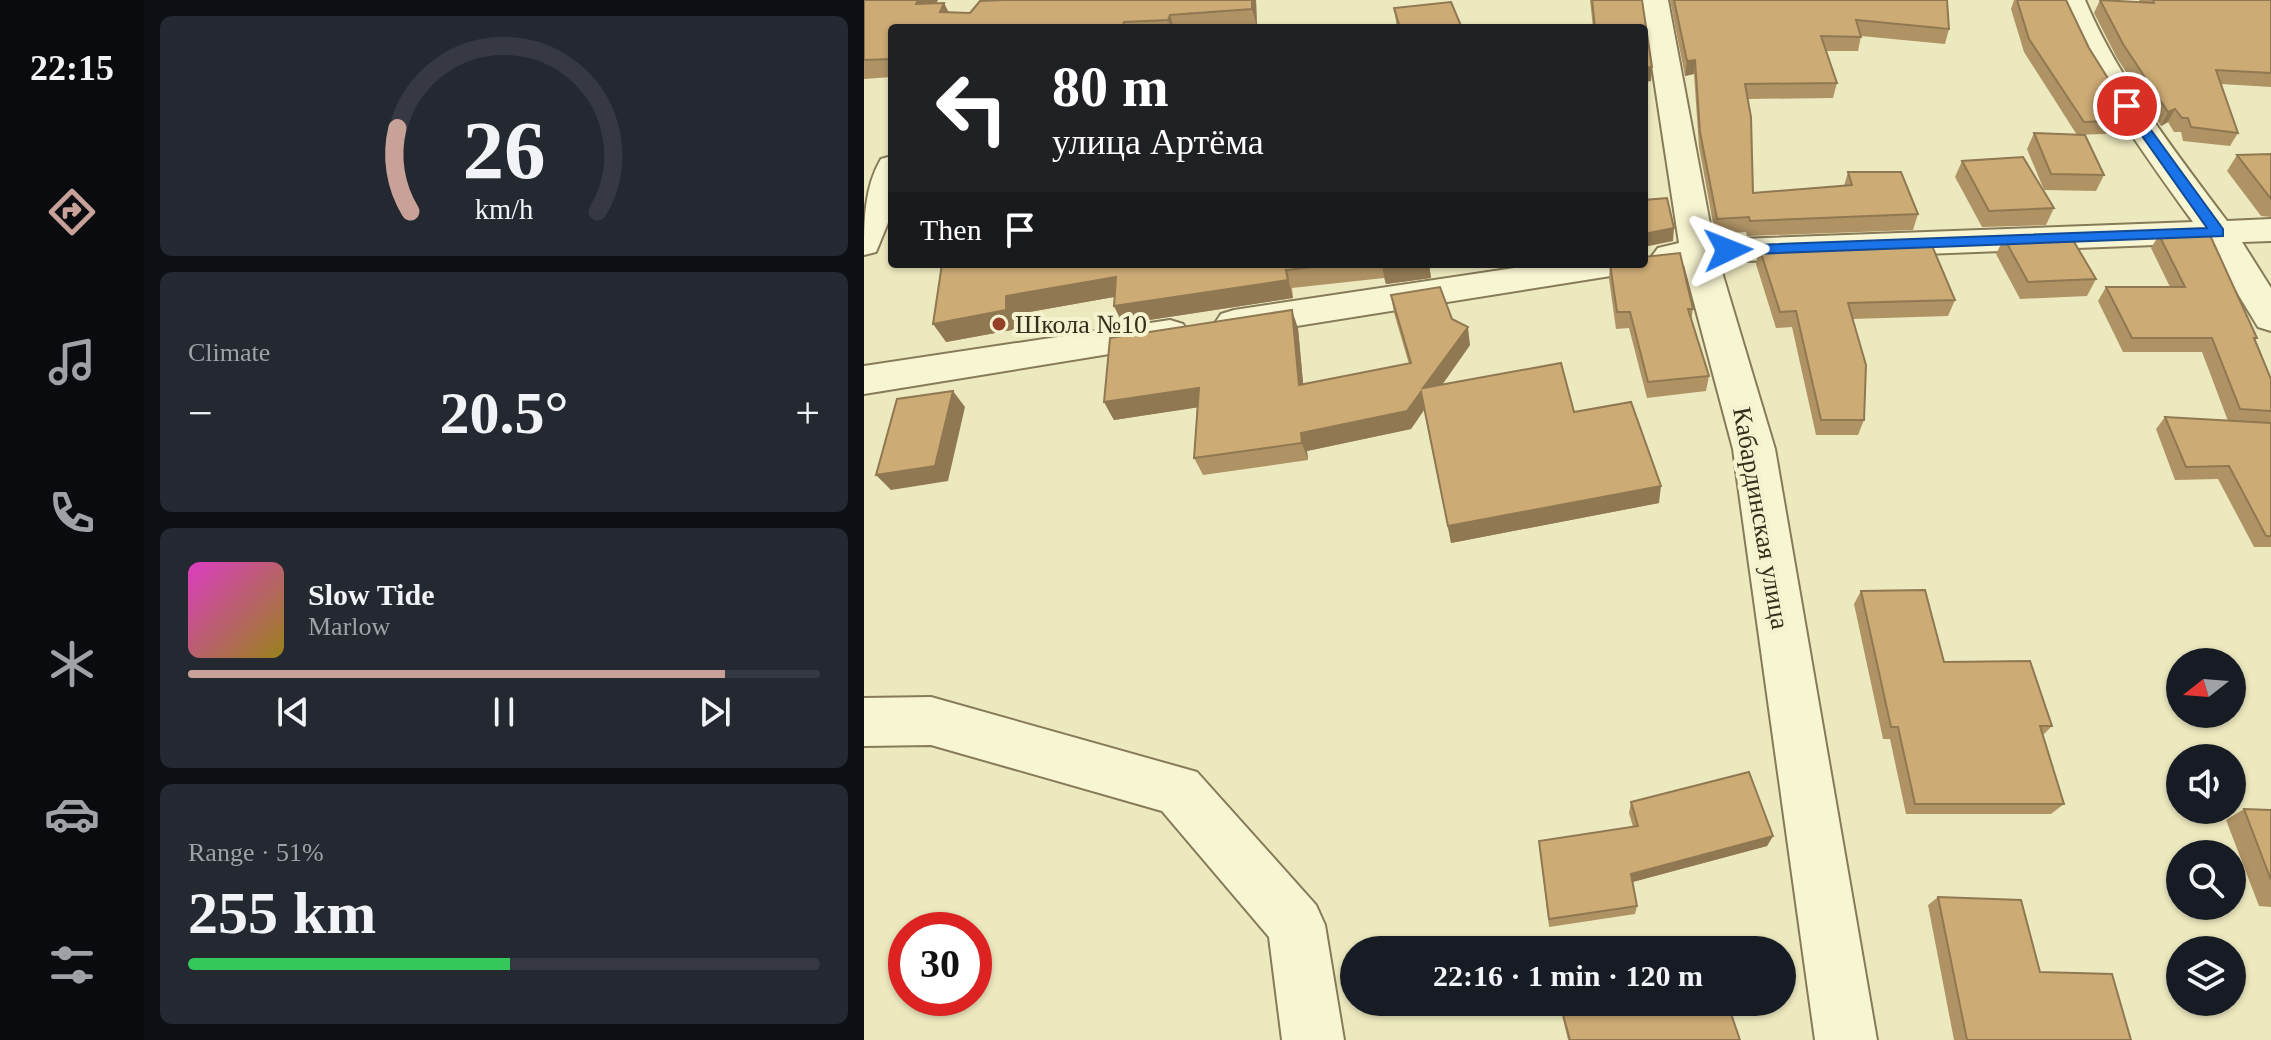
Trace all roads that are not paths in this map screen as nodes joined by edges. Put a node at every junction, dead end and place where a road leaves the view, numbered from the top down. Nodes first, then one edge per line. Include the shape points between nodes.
1 (1655, 0) edge
2 (2072, 0) edge
3 (888, 177) edge
4 (2271, 230) edge
5 (2218, 232) junction
6 (864, 244) edge
7 (1698, 252) junction
8 (1648, 259) edge
9 (1591, 268) edge
10 (2271, 318) edge
11 (864, 380) edge
12 (864, 722) edge
13 (1313, 1040) edge
14 (1846, 1040) edge

1 - 7 street, Кабардинская улица
2 - 5 street via 2084,34 2142,130
3 - 6 street
4 - 5 street
5 - 7 street
5 - 10 street
7 - 8 street
7 - 14 street, Кабардинская улица via 1754,449
9 - 11 street
12 - 13 street via 931,721 1178,790 1296,925

